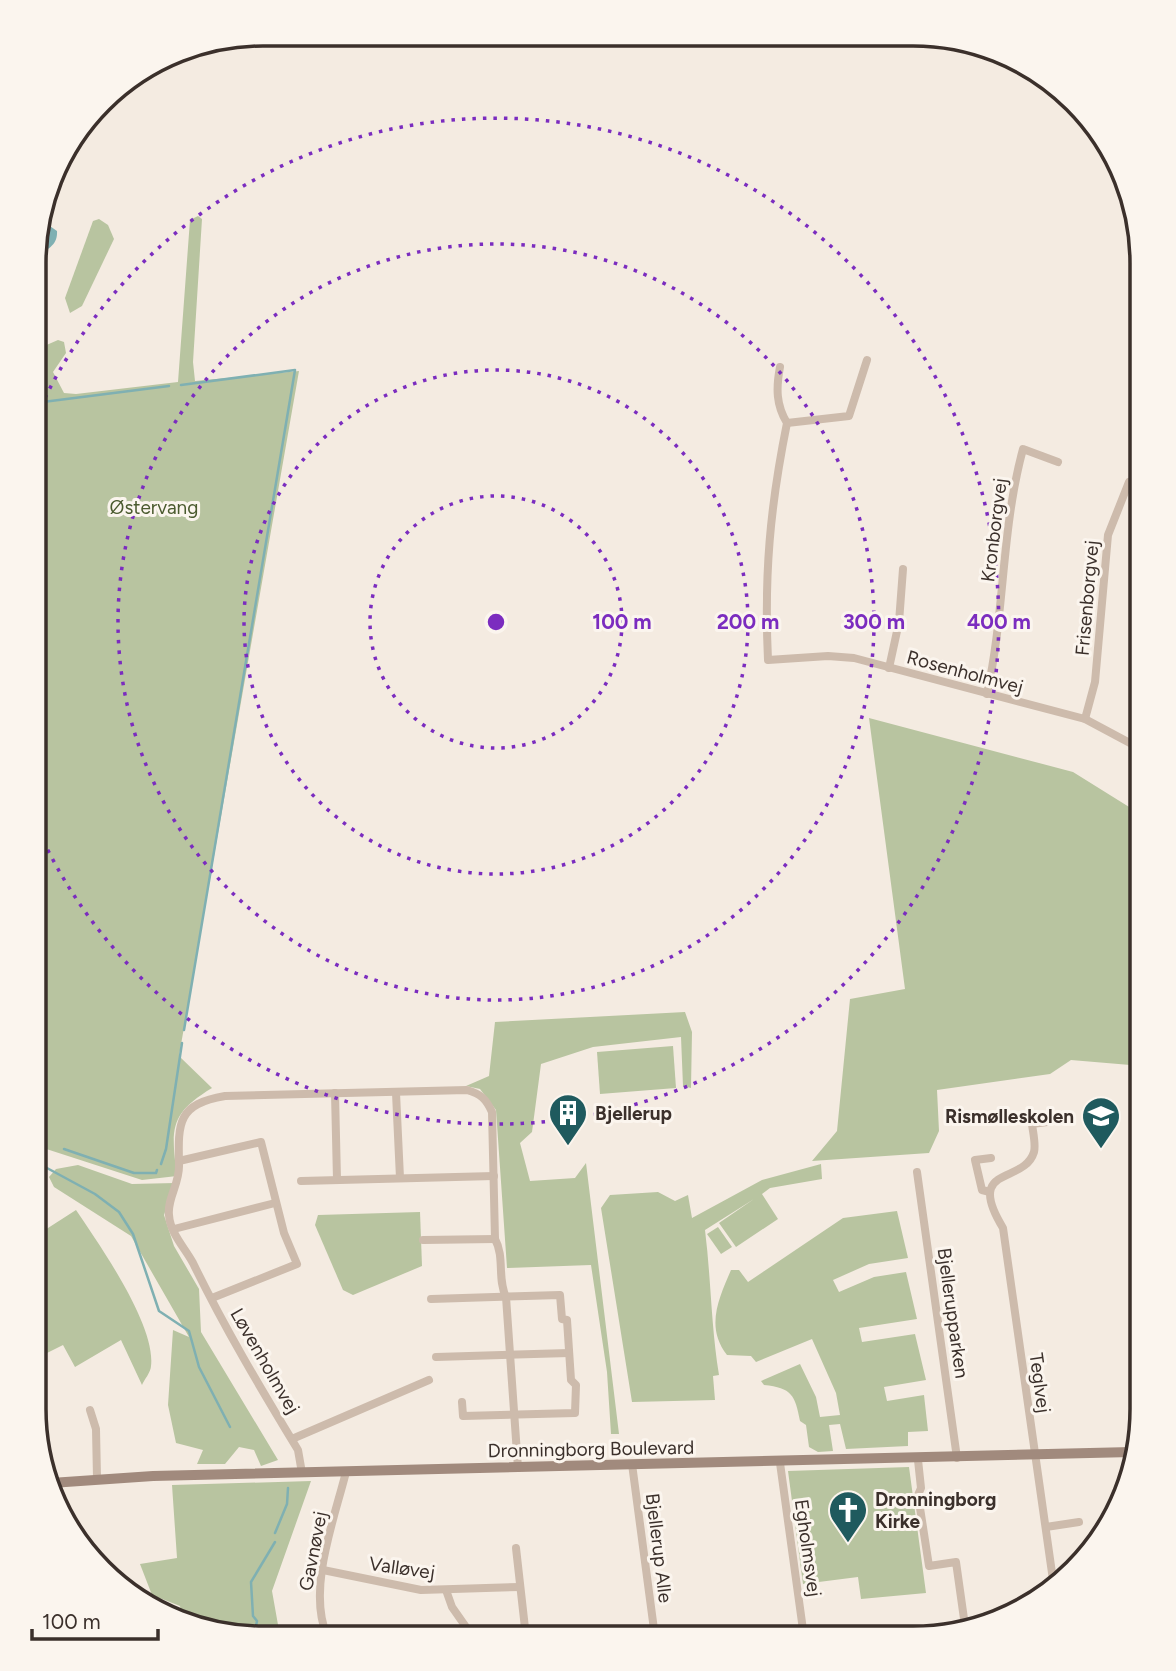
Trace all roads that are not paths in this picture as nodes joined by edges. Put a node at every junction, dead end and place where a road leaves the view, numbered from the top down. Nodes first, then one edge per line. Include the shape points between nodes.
1 (867, 360) dead end
2 (780, 367) dead end
3 (787, 423) junction
4 (1058, 462) dead end
5 (1129, 482) dead end
6 (903, 569) dead end
7 (889, 668) junction
8 (987, 694) junction
9 (1085, 719) junction
10 (1130, 743) edge
11 (335, 1093) junction
12 (396, 1093) junction
13 (1047, 1122) dead end
14 (991, 1158) dead end
15 (179, 1161) junction
16 (917, 1172) dead end
17 (494, 1176) junction
18 (400, 1178) junction
19 (337, 1180) junction
20 (301, 1181) dead end
21 (990, 1192) junction
22 (275, 1203) junction
23 (174, 1229) junction
24 (495, 1239) junction
25 (423, 1240) dead end
26 (506, 1297) junction
27 (212, 1298) junction
28 (431, 1299) dead end
29 (569, 1353) junction
30 (512, 1355) junction
31 (436, 1357) dead end
32 (429, 1380) dead end
33 (462, 1402) dead end
34 (90, 1410) dead end
35 (516, 1415) junction
36 (292, 1439) junction
37 (1126, 1452) edge
38 (1034, 1456) junction
39 (957, 1458) junction
40 (918, 1460) junction
41 (780, 1463) junction
42 (632, 1464) junction
43 (518, 1468) junction
44 (346, 1472) junction
45 (302, 1473) junction
46 (97, 1478) junction
47 (59, 1482) edge
48 (1079, 1522) dead end
49 (1046, 1527) junction
50 (516, 1548) dead end
51 (323, 1570) junction
52 (1052, 1575) edge
53 (520, 1587) junction
54 (446, 1590) junction
55 (964, 1619) edge
56 (325, 1626) edge
57 (466, 1626) edge
58 (525, 1626) edge
59 (654, 1626) edge
60 (802, 1626) edge

1 - 3 street via 849,416
2 - 3 street via 776,388
3 - 7 street, Rosenholmvej via 772,497 765,598 768,660 828,656
4 - 8 street, Kronborgvej via 1023,449 1010,496 996,652
5 - 9 street, Frisenborgvej via 1108,535 1095,682
6 - 7 street
7 - 8 street, Rosenholmvej
8 - 9 street, Rosenholmvej
9 - 10 street, Rosenholmvej
11 - 12 street, Løvenholmvej
11 - 15 street, Løvenholmvej via 206,1099 182,1120 177,1135
11 - 19 street
12 - 17 street, Løvenholmvej via 478,1093 492,1112
12 - 18 street
13 - 21 street via 1032,1124 1035,1150 1030,1160 996,1182
14 - 21 street, Teglvej via 975,1160 982,1190
15 - 22 street, Løvenholmvej via 261,1142
15 - 23 street, Løvenholmvej via 180,1180 170,1203
16 - 39 street, Bjellerupparken
17 - 18 street
17 - 24 street, Løvenholmvej
18 - 19 street
19 - 20 street
21 - 38 street, Teglvej via 992,1210 1003,1228
22 - 23 street
22 - 27 street, Løvenholmvej via 297,1265
23 - 27 street, Løvenholmvej
24 - 25 street
24 - 26 street, Løvenholmvej
26 - 28 street
26 - 29 street via 560,1295
26 - 30 street, Løvenholmvej
27 - 36 street, Løvenholmvej
29 - 30 street
29 - 35 street via 571,1380 576,1385 575,1413
30 - 31 street
30 - 35 street, Løvenholmvej
32 - 36 street, Løvenholmvej
33 - 35 street via 463,1416
34 - 46 street via 96,1429
35 - 43 street, Løvenholmvej
36 - 45 street, Løvenholmvej
37 - 38 street, Dronningborg Boulevard
38 - 39 street, Dronningborg Boulevard
38 - 49 street, Teglvej
39 - 40 street, Dronningborg Boulevard
40 - 41 street, Dronningborg Boulevard
40 - 55 street via 918,1495 929,1566 956,1562
41 - 42 street, Dronningborg Boulevard
41 - 60 street, Egholmsvej
42 - 43 street, Dronningborg Boulevard
42 - 59 street, Bjellerup Alle
43 - 44 street, Dronningborg Boulevard
44 - 45 street, Dronningborg Boulevard
44 - 51 street, Gavnøvej
45 - 46 street, Dronningborg Boulevard
46 - 47 street, Dronningborg Boulevard
48 - 49 street
49 - 52 street, Teglvej
50 - 53 street
51 - 54 street, Valløvej via 402,1588
51 - 56 street, Gavnøvej via 319,1602
53 - 54 street, Valløvej
53 - 58 street
54 - 57 street

